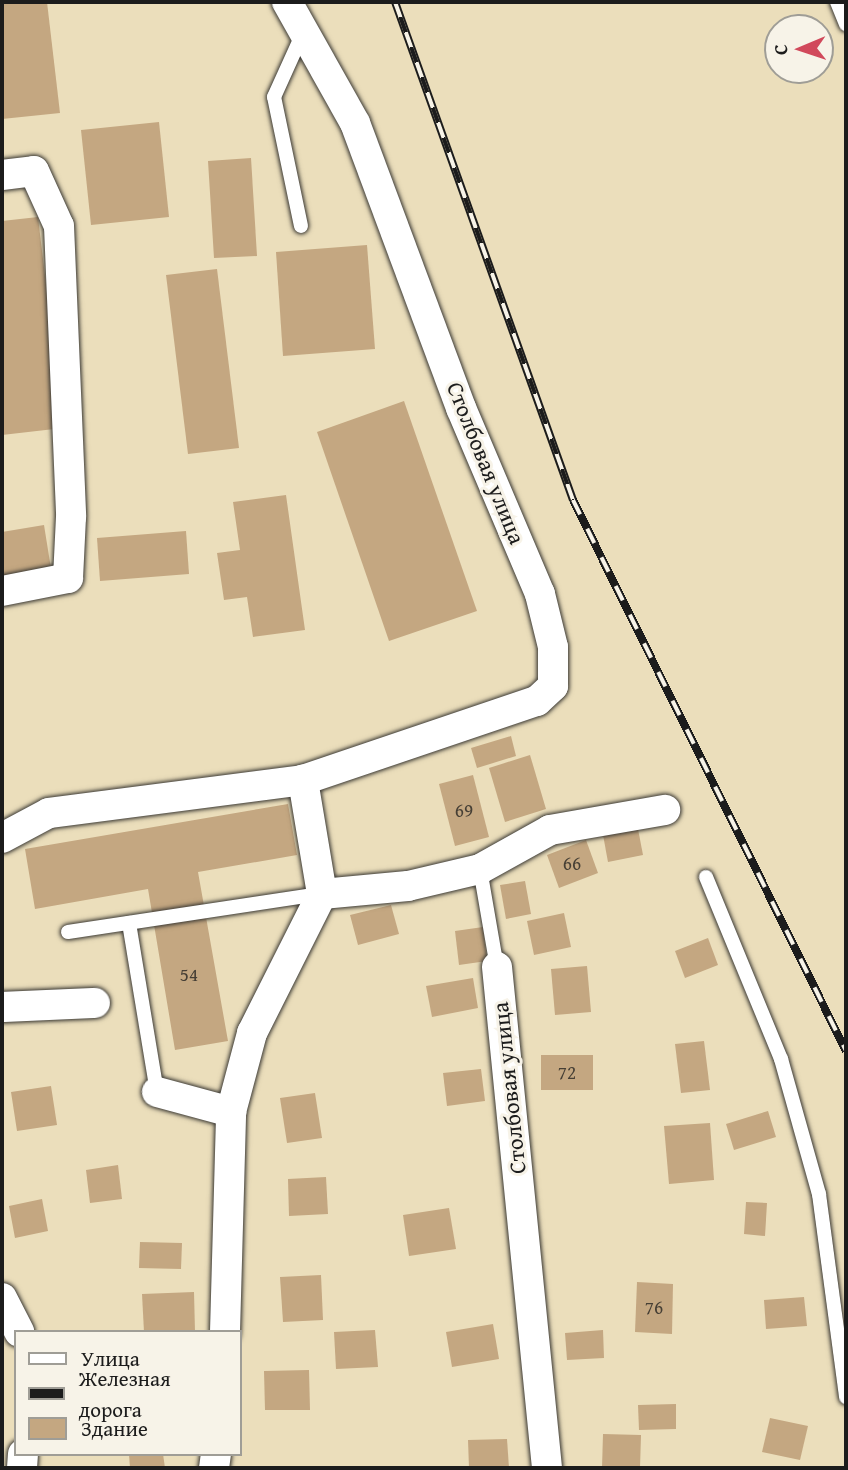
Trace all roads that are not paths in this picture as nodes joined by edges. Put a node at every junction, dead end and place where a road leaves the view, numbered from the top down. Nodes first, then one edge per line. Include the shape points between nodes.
1 (287, 2) edge
2 (837, 2) edge
3 (846, 24) edge
4 (302, 35) junction
5 (2, 175) edge
6 (301, 226) dead end
7 (2, 590) edge
8 (303, 780) junction
9 (665, 810) dead end
10 (2, 838) edge
11 (480, 869) junction
12 (706, 877) dead end
13 (322, 894) junction
14 (129, 923) junction
15 (68, 932) dead end
16 (497, 967) joint
17 (95, 1003) dead end
18 (2, 1007) edge
19 (158, 1092) joint
20 (231, 1112) junction
21 (2, 1298) edge
22 (18, 1330) edge
23 (225, 1330) edge
24 (846, 1397) edge
25 (547, 1468) edge

1 - 4 street, Столбовая улица
2 - 3 lane
4 - 6 lane via 274,97
4 - 8 street, Столбовая улица via 355,123 461,408 540,594 555,666 553,686 537,701
5 - 7 street via 34,172 59,226 71,517 68,578
8 - 10 street, Столбовая улица via 49,813
8 - 13 street
9 - 11 street via 550,830
11 - 13 street via 408,886
11 - 16 lane, Столбовая улица
12 - 24 lane via 781,1059 819,1194
13 - 14 lane
13 - 20 street via 253,1033
14 - 15 lane
14 - 19 lane
16 - 25 street, Столбовая улица
17 - 18 street
19 - 20 street
20 - 23 street
21 - 22 street

